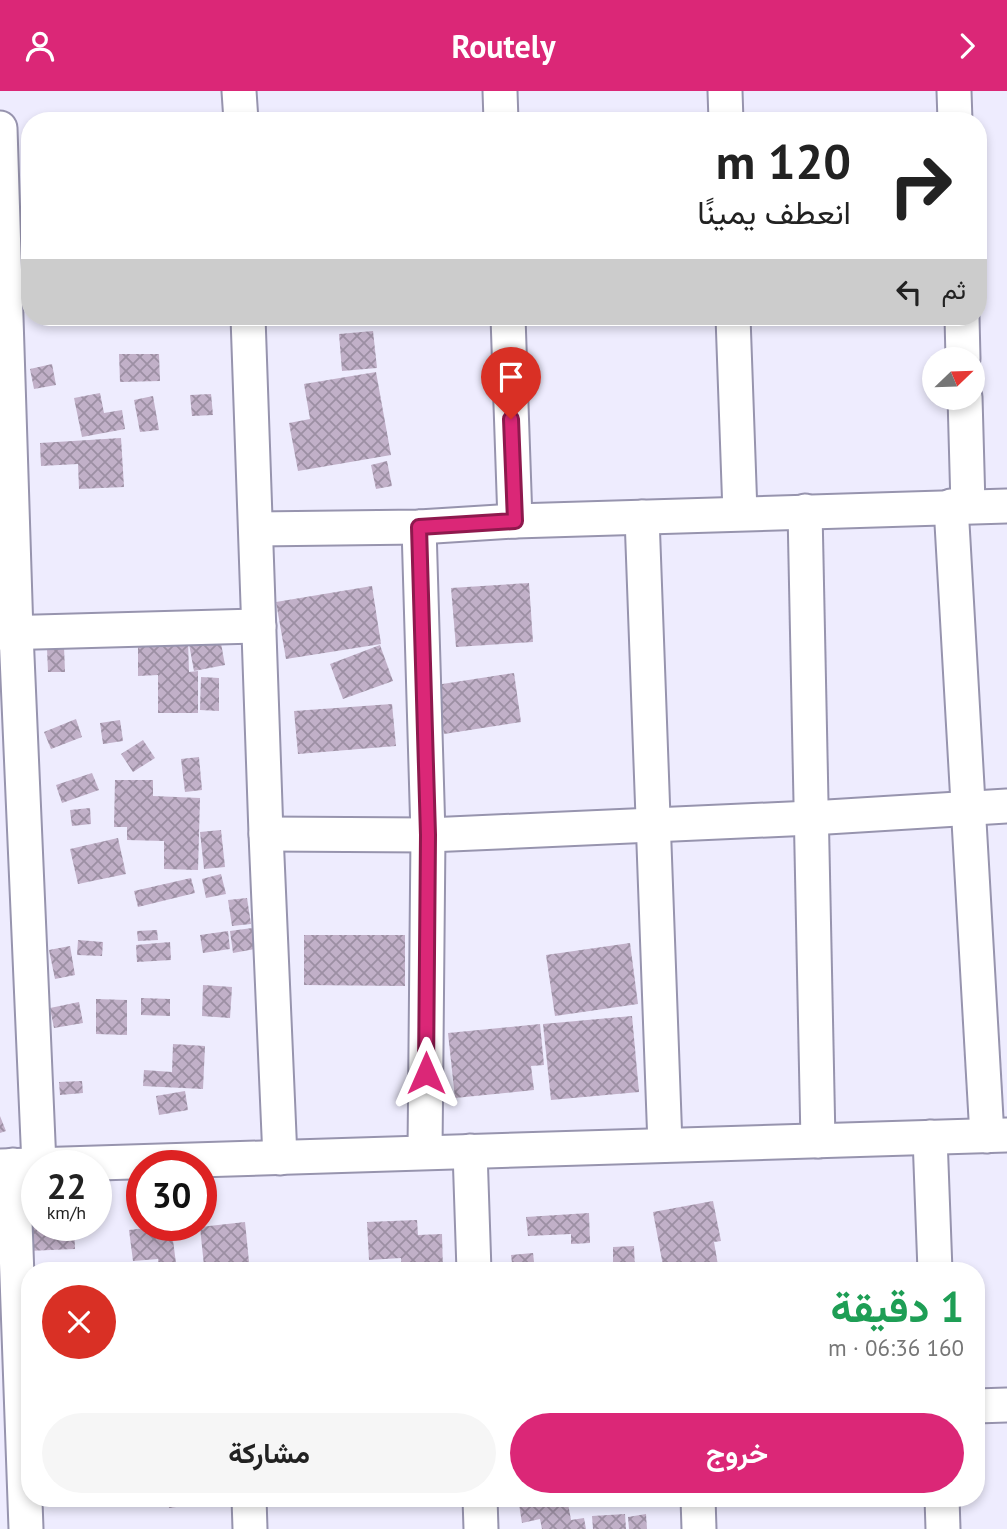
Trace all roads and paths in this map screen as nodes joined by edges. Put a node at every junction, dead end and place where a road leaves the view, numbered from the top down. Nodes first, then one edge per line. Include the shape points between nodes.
1 (239, 91) edge
2 (500, 91) edge
3 (725, 91) edge
4 (954, 91) edge
5 (240, 112) edge
6 (501, 112) edge
7 (726, 112) edge
8 (955, 112) edge
9 (0, 128) edge
10 (248, 326) edge
11 (508, 326) edge
12 (733, 326) edge
13 (962, 326) edge
14 (963, 347) edge
15 (964, 410) edge
16 (960, 506) junction
17 (1007, 506) edge
18 (805, 511) junction
19 (740, 513) junction
20 (642, 517) junction
21 (515, 521) junction
22 (419, 527) junction
23 (256, 530) junction
24 (258, 626) junction
25 (8, 633) edge
26 (1007, 806) edge
27 (969, 809) junction
28 (811, 818) junction
29 (653, 825) junction
30 (266, 834) junction
31 (428, 835) junction
32 (997, 1135) edge
33 (930, 1137) junction
34 (818, 1141) junction
35 (665, 1145) junction
36 (470, 1151) junction
37 (425, 1153) junction
38 (280, 1158) junction
39 (17, 1165) edge
40 (474, 1262) edge
41 (935, 1262) edge
42 (1007, 1405) edge
43 (985, 1406) edge
44 (18, 1439) edge
45 (21, 1473) edge
46 (24, 1507) edge
47 (249, 1507) edge
48 (481, 1507) edge
49 (698, 1507) edge
50 (942, 1507) edge
51 (26, 1529) edge
52 (250, 1529) edge
53 (481, 1529) edge
54 (699, 1529) edge
55 (943, 1529) edge

1 - 5 street
2 - 6 street
3 - 7 street
4 - 8 street
9 - 25 street
10 - 23 street
11 - 21 street
12 - 19 street
13 - 14 street
15 - 16 street
16 - 17 street
16 - 18 street
16 - 27 street
18 - 19 street
18 - 28 street
19 - 20 street
20 - 21 street
20 - 29 street
21 - 22 street
22 - 23 street
22 - 31 street
23 - 24 street
24 - 25 street
24 - 30 street
25 - 39 street
26 - 27 street
27 - 28 street
27 - 32 street
28 - 29 street
28 - 34 street
29 - 31 street
29 - 35 street
30 - 31 street
30 - 38 street
31 - 37 street
32 - 33 street
33 - 34 street
33 - 41 street
34 - 35 street
35 - 36 street
36 - 37 street
36 - 40 street
37 - 38 street
38 - 39 street
39 - 44 street
42 - 43 street
44 - 45 street
46 - 51 street
47 - 52 street
48 - 53 street
49 - 54 street
50 - 55 street

